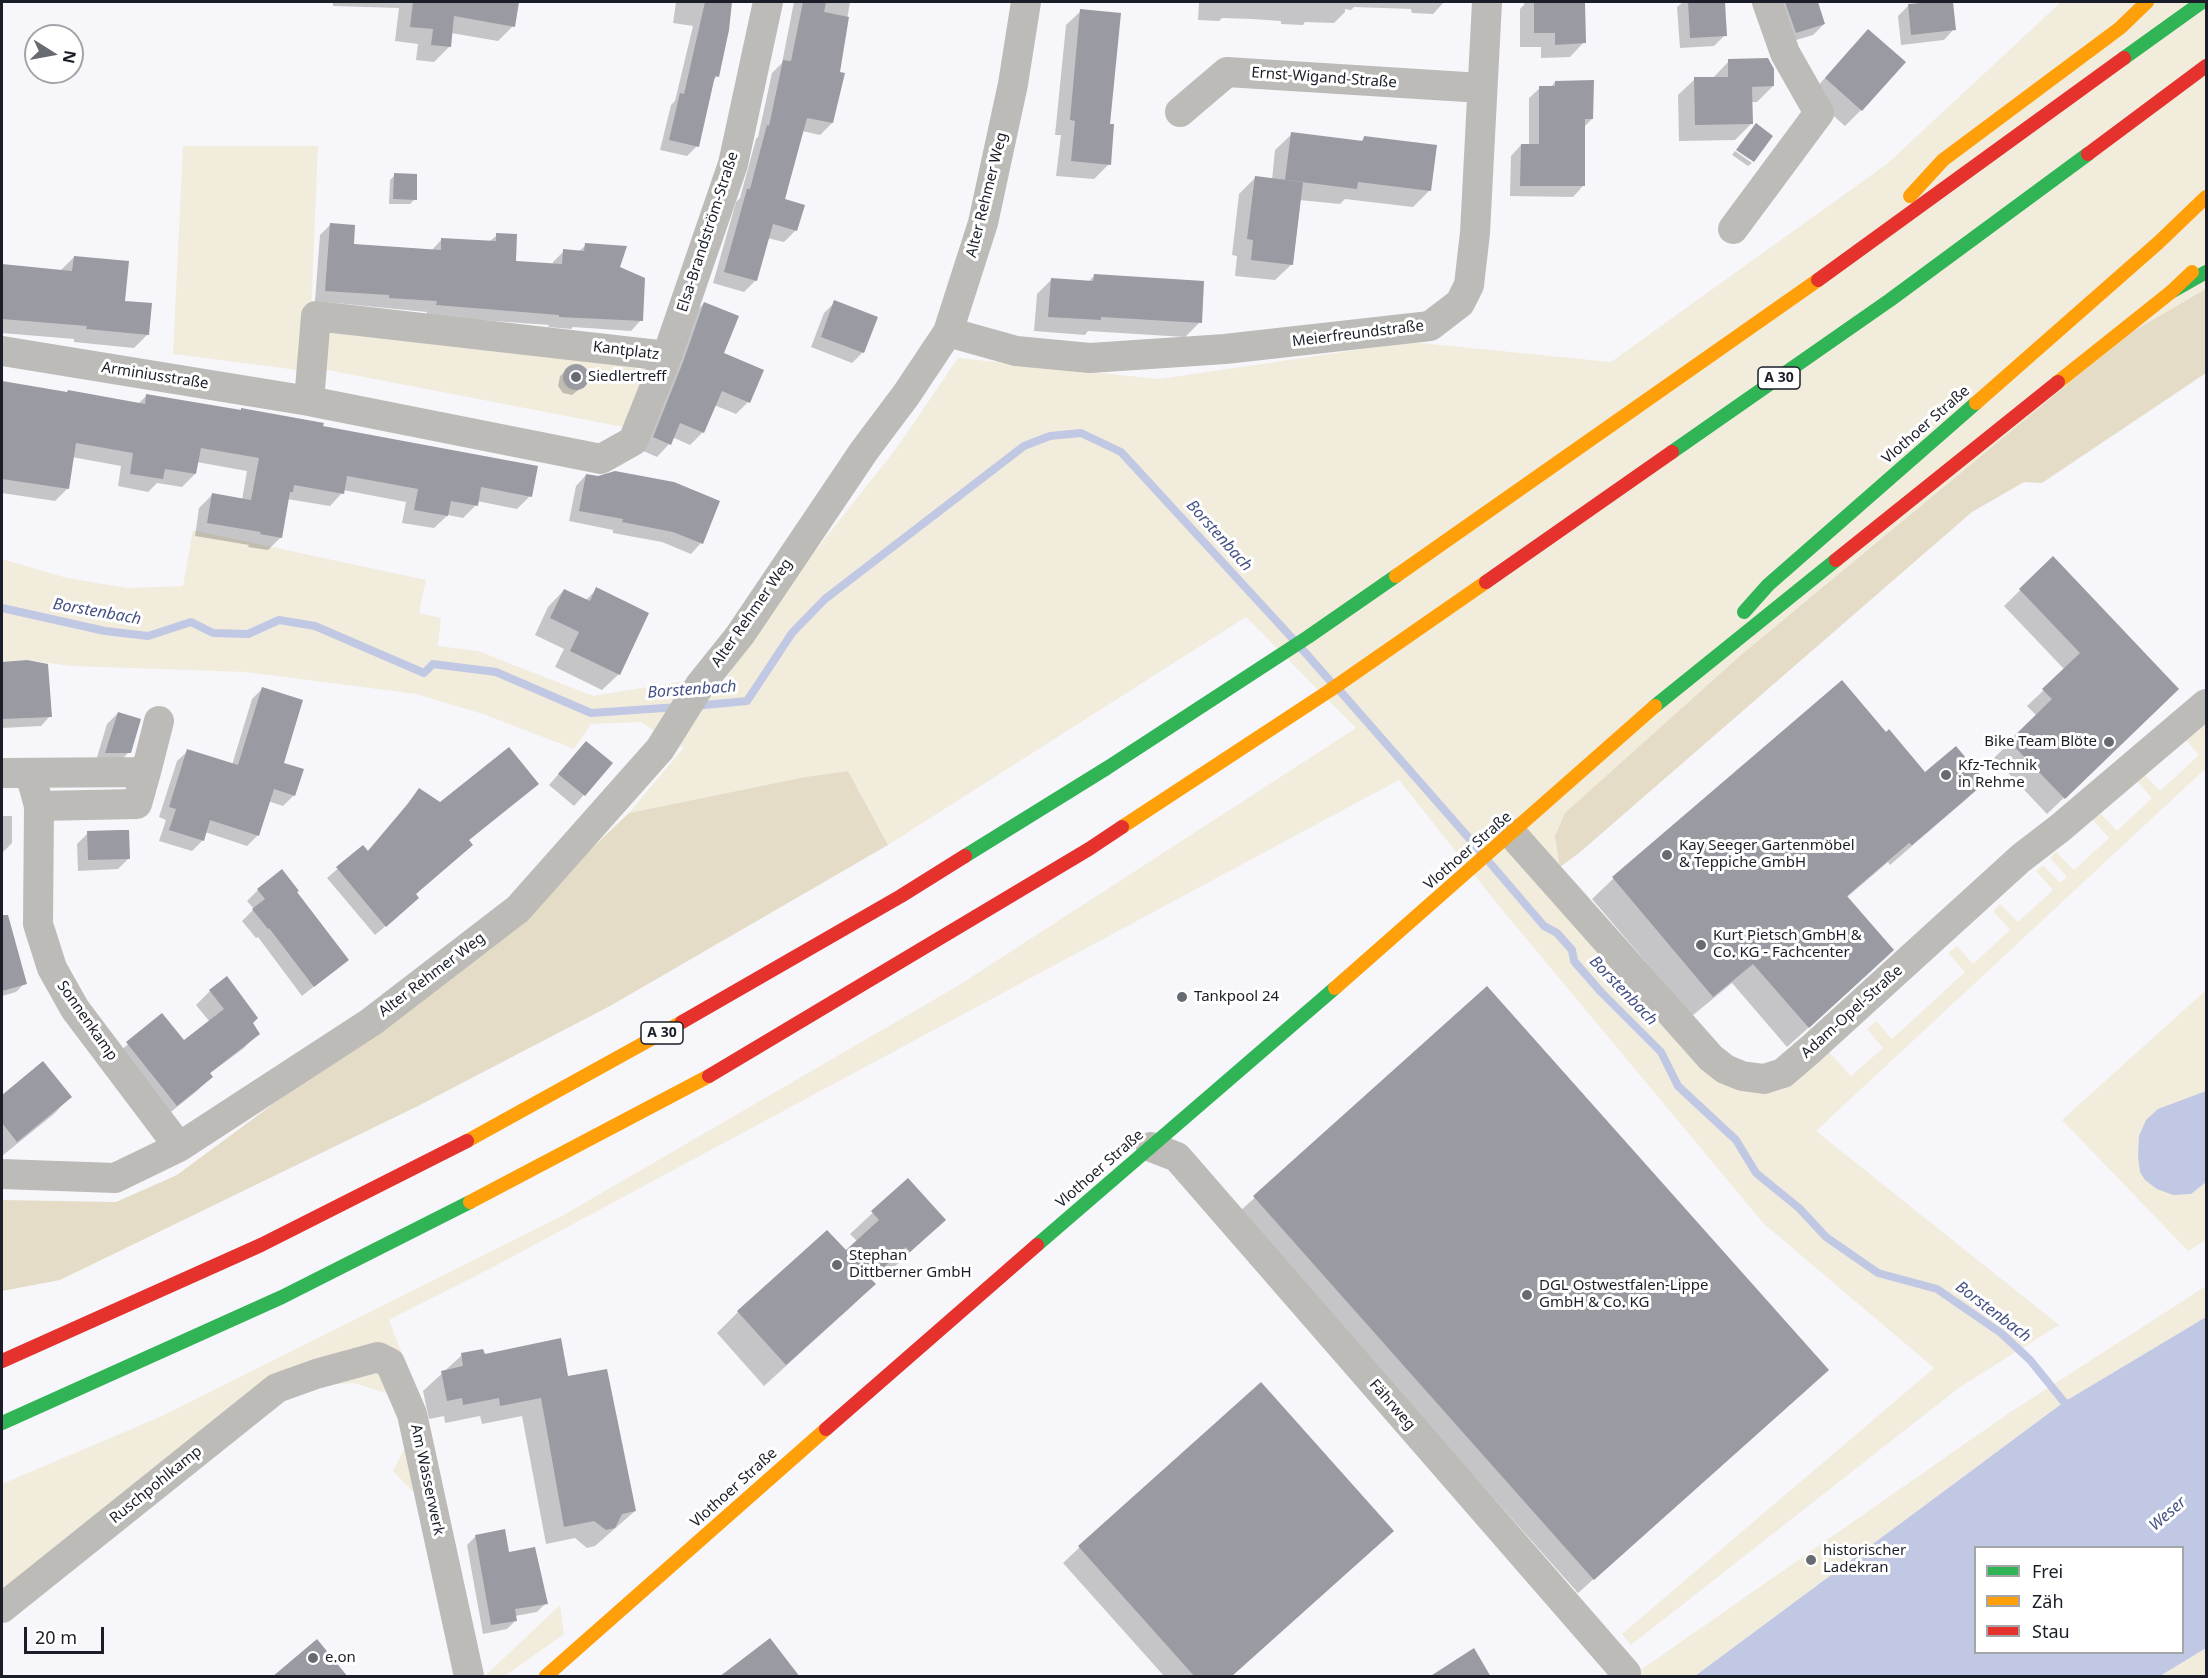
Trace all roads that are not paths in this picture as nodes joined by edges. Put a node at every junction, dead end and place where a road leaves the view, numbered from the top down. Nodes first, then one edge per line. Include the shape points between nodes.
1 (768, 2) edge
2 (1026, 2) edge
3 (1487, 2) edge
4 (1767, 2) edge
5 (2147, 2) edge
6 (2202, 2) edge
7 (2206, 66) edge
8 (1482, 88) junction
9 (1180, 112) dead end
10 (2206, 197) edge
11 (1733, 229) dead end
12 (1868, 243) junction
13 (2206, 259) edge
14 (2206, 272) edge
15 (2170, 292) junction
16 (948, 332) junction
17 (2, 351) edge
18 (667, 356) junction
19 (309, 401) junction
20 (1677, 687) junction
21 (2206, 704) edge
22 (159, 721) dead end
23 (146, 772) junction
24 (16, 773) edge
25 (39, 806) junction
26 (1512, 834) junction
27 (179, 1147) junction
28 (1151, 1147) junction
29 (2, 1174) edge
30 (2, 1361) edge
31 (316, 1374) joint
32 (2, 1423) edge
33 (2, 1608) edge
34 (1626, 1674) dead end
35 (469, 1677) edge
36 (546, 1677) edge

1 - 18 street, Elsa-Brandström-Straße via 733,164
2 - 16 street, Alter Rehmer Weg via 983,223
3 - 8 street, Meierfreundstraße
4 - 11 street via 1785,53 1819,113
5 - 12 main road via 2120,28 1943,160
6 - 12 main road, A 30
7 - 32 main road, A 30 via 1890,300 1329,691 1089,849 703,1080 282,1297
8 - 9 street, Ernst-Wigand-Straße via 1227,72
8 - 16 street, Meierfreundstraße via 1469,285 1460,303 1430,326 1225,349 1090,358 1016,351
10 - 20 main road, Vlothoer Straße via 1768,585
12 - 30 main road, A 30 via 1308,637 901,896 453,1149 261,1245
13 - 15 main road, Vlothoer Straße
14 - 15 main road
15 - 20 main road, Vlothoer Straße
16 - 27 street, Alter Rehmer Weg via 740,635 700,685 660,749 518,909 370,1022
17 - 19 street, Arminiusstraße
18 - 19 street, Kantplatz via 633,441 601,459
18 - 19 street, Kantplatz via 316,316
20 - 26 main road, Vlothoer Straße
21 - 26 street, Adam-Opel-Straße via 2021,858 1783,1073 1764,1079 1742,1076 1711,1058
22 - 23 street
23 - 24 street, Sonnenkamp
23 - 25 street via 137,804
24 - 25 street, Sonnenkamp
25 - 27 street, Sonnenkamp via 38,924 51,968 75,1009
26 - 28 main road, Vlothoer Straße
27 - 29 street, Alter Rehmer Weg via 115,1178
28 - 34 street, Fährweg via 1177,1157
28 - 36 main road, Vlothoer Straße
31 - 33 street, Ruschpohlkamp via 277,1388
31 - 35 street, Am Wasserwerk via 378,1357 390,1363 412,1414

